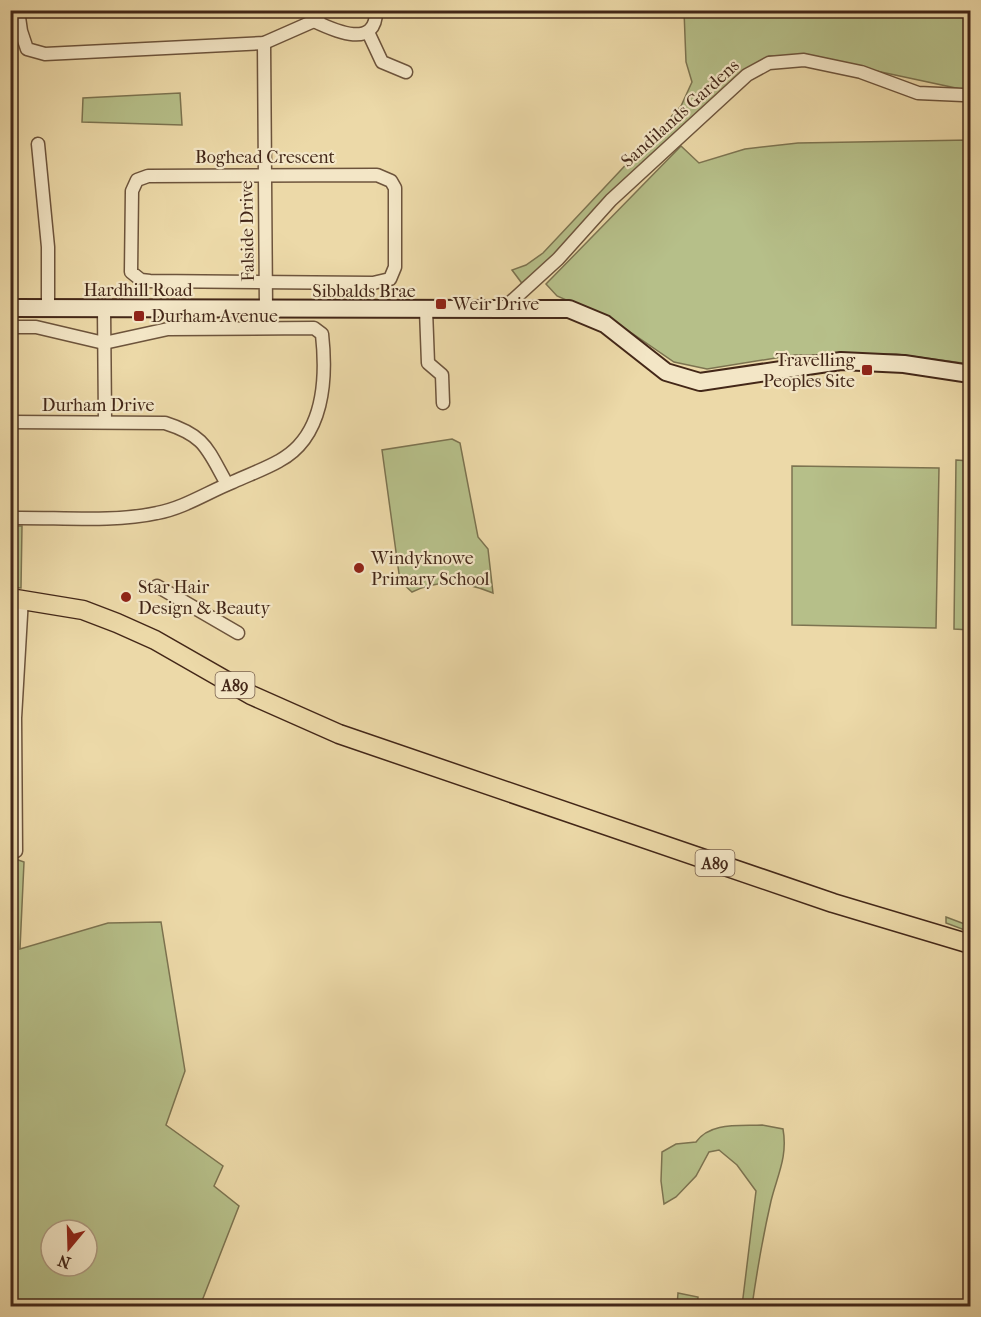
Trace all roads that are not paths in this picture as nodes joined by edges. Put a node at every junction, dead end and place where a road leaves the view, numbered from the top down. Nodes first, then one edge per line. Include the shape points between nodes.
1 (18, 10) edge
2 (324, 10) edge
3 (376, 10) edge
4 (314, 21) junction
5 (368, 32) junction
6 (264, 43) junction
7 (406, 72) dead end
8 (963, 95) dead end
9 (38, 144) dead end
10 (264, 174) junction
11 (265, 282) junction
12 (10, 308) edge
13 (48, 309) junction
14 (104, 309) junction
15 (502, 309) junction
16 (426, 310) junction
17 (266, 311) junction
18 (10, 327) edge
19 (104, 343) junction
20 (970, 374) edge
21 (443, 403) dead end
22 (105, 421) junction
23 (10, 423) edge
24 (226, 484) junction
25 (10, 518) edge
26 (157, 585) dead end
27 (16, 598) edge
28 (238, 633) dead end
29 (16, 851) dead end
30 (970, 944) edge

1 - 6 street via 27,49 45,54
2 - 4 street
3 - 5 street via 375,22
4 - 5 street via 352,36
4 - 6 street
5 - 7 street via 382,62
6 - 10 street, Falside Drive
8 - 15 street, Sandilands Gardens via 918,93 861,72 804,60 763,65 747,75 611,200 558,259
9 - 13 street via 48,247
10 - 11 street, Falside Drive
10 - 11 street, Boghead Crescent via 377,174 391,181 395,188 395,267 390,279 373,283
10 - 11 street, Boghead Crescent via 147,176 137,180 132,191 129,265 134,277 150,281
11 - 17 street, Falside Drive
12 - 13 main road, Hardhill Road
13 - 14 main road, Hardhill Road
14 - 17 main road, Hardhill Road
14 - 19 street
15 - 16 main road, Sibbalds Brae
15 - 20 main road, Sibbalds Brae via 569,309 605,324 666,372 700,382 841,361 904,364
16 - 17 main road, Sibbalds Brae
16 - 21 street via 428,363 442,375
18 - 19 street via 36,327
19 - 22 street
19 - 24 street via 168,329 314,328 322,334 324,373 315,421 281,460
22 - 23 street, Durham Drive
22 - 24 street, Durham Drive via 165,423 188,430 205,446
24 - 25 street via 157,513 130,517
26 - 28 street
27 - 29 street
27 - 30 main road, A89 via 83,610 117,623 155,640 251,695 339,734 833,903

